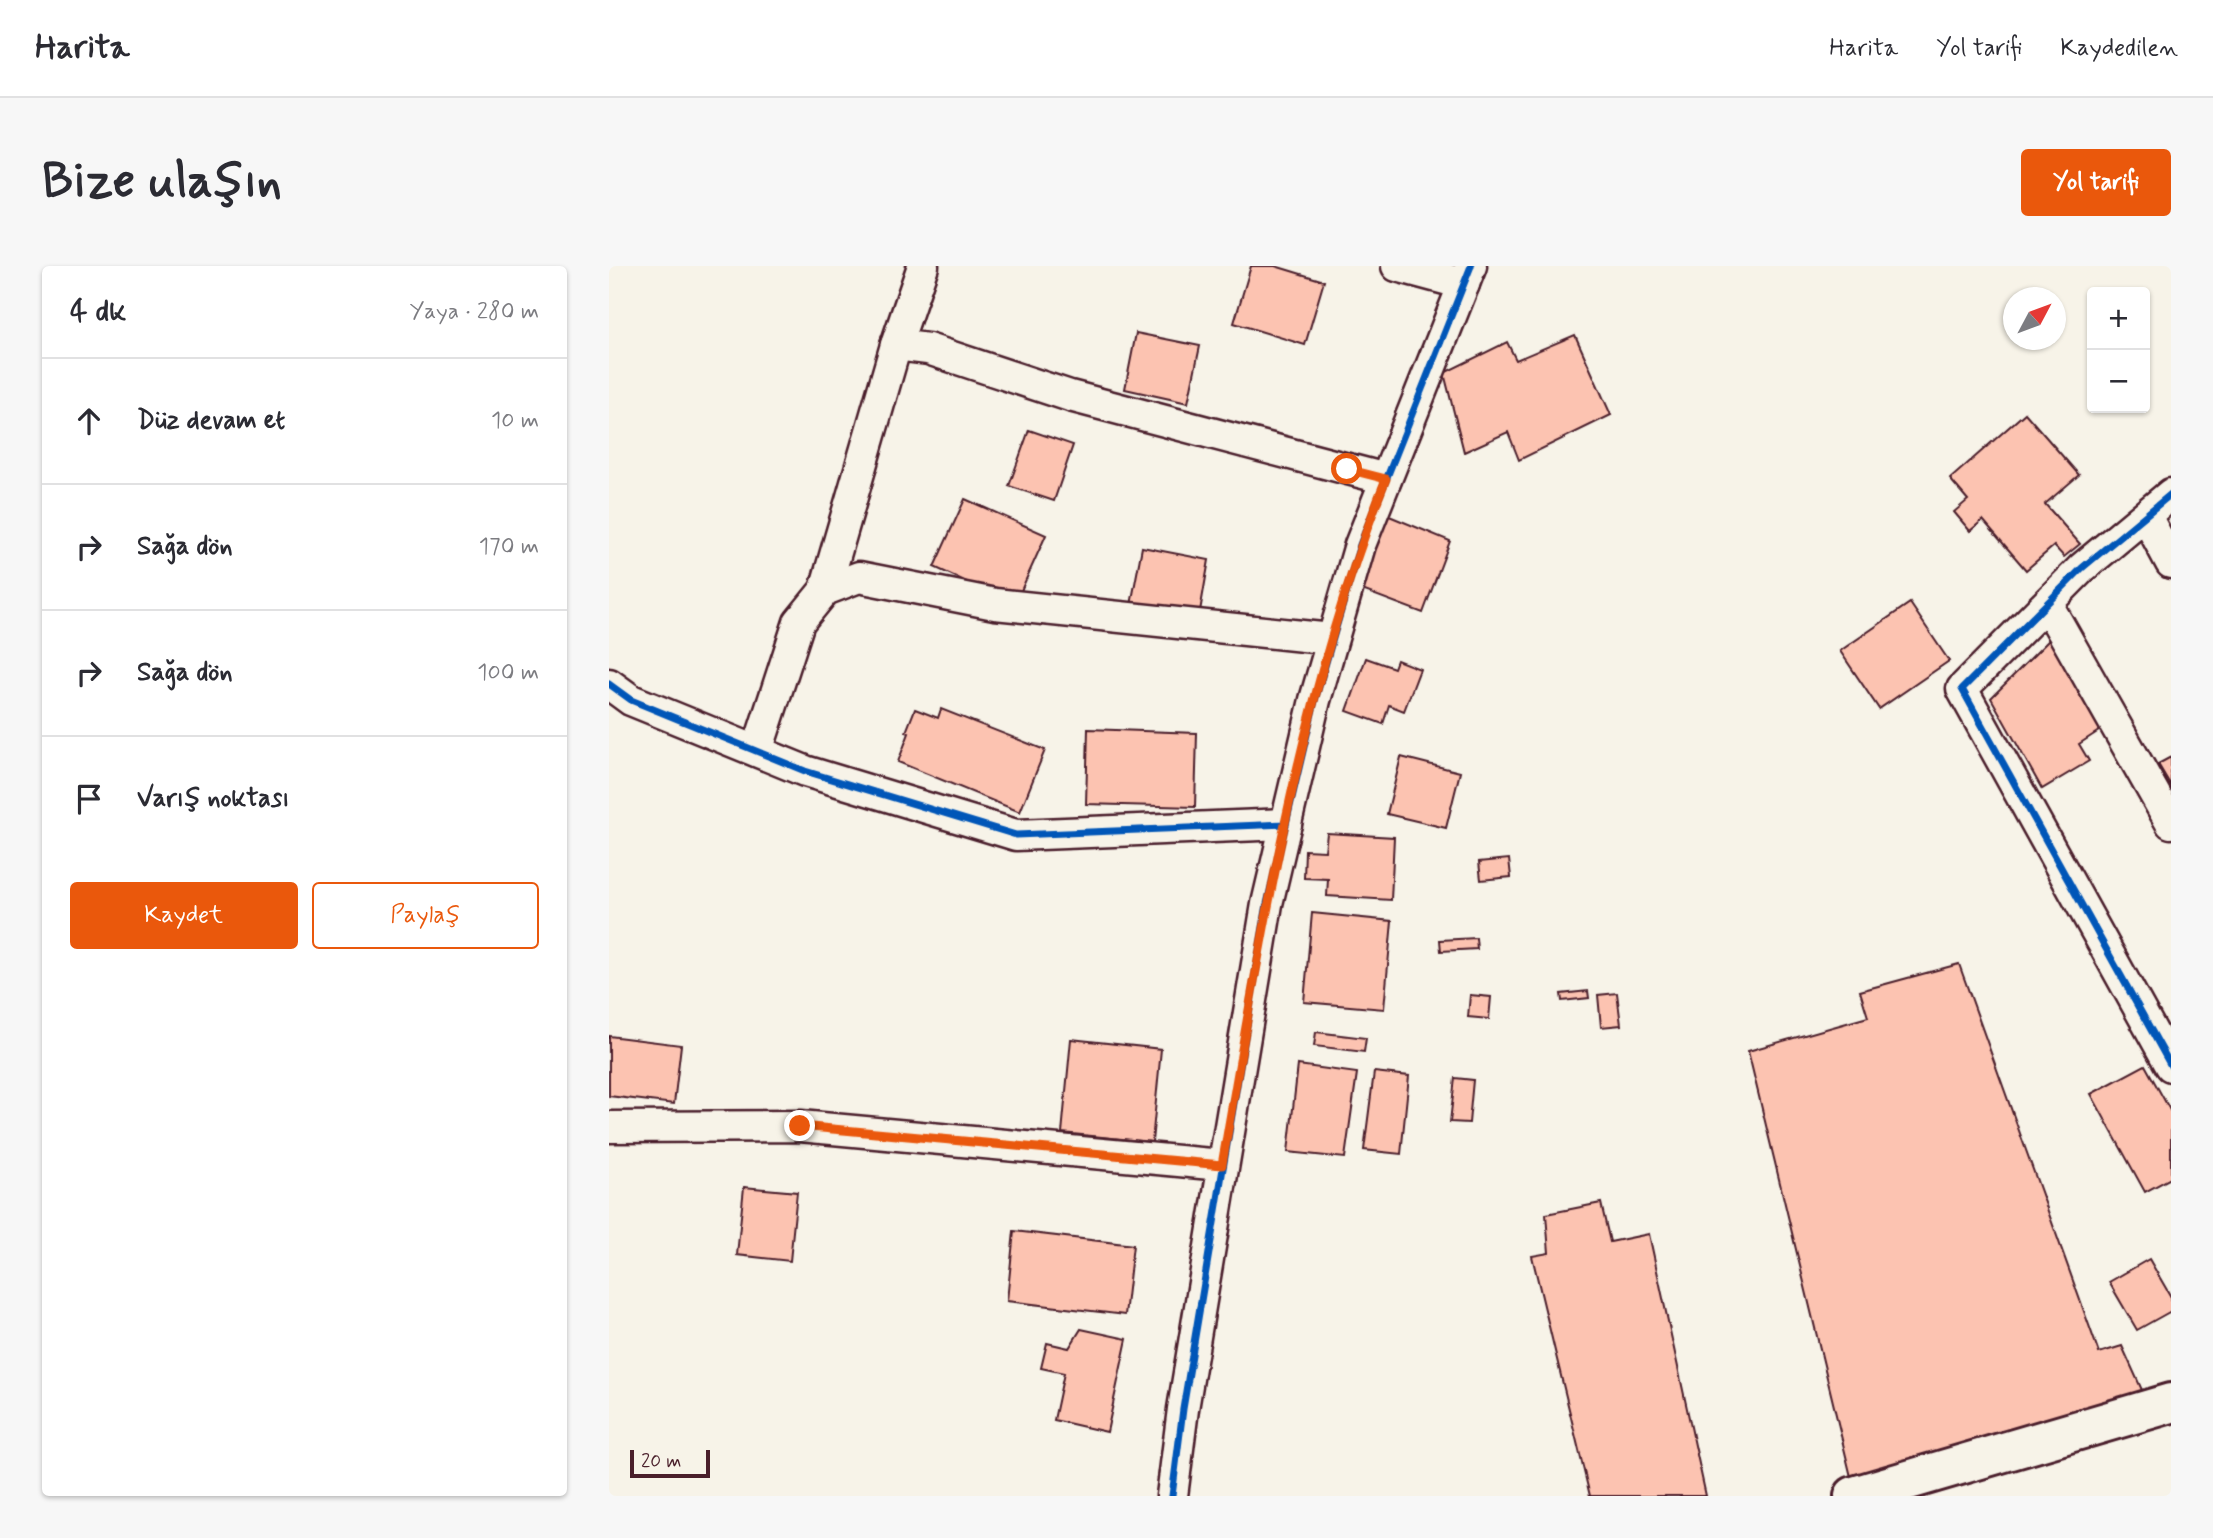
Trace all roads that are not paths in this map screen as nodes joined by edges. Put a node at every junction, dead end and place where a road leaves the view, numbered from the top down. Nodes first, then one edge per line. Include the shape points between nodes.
1 (923, 266) edge
2 (1397, 266) edge
3 (1468, 275) edge
4 (896, 345) junction
5 (1386, 479) junction
6 (2171, 495) edge
7 (2145, 516) junction
8 (2171, 563) edge
9 (824, 590) junction
10 (2047, 604) junction
11 (1332, 639) junction
12 (609, 684) edge
13 (757, 751) junction
14 (2171, 823) edge
15 (1286, 824) junction
16 (2171, 1066) edge
17 (609, 1126) edge
18 (1222, 1165) junction
19 (2171, 1403) edge
20 (1172, 1496) edge
21 (1854, 1496) edge

1 - 4 street
2 - 3 street
3 - 5 street
4 - 5 street via 928,349 1070,396
4 - 9 street
5 - 11 street via 1360,545
6 - 7 street
7 - 8 street
7 - 10 street
9 - 11 street via 859,577 995,604
9 - 13 street via 799,622
10 - 14 street
10 - 16 street via 1962,690
11 - 15 street
12 - 13 street via 631,701
13 - 15 street via 805,771 1016,835
15 - 18 street via 1267,904
17 - 18 street via 800,1126
18 - 20 street
19 - 21 street

